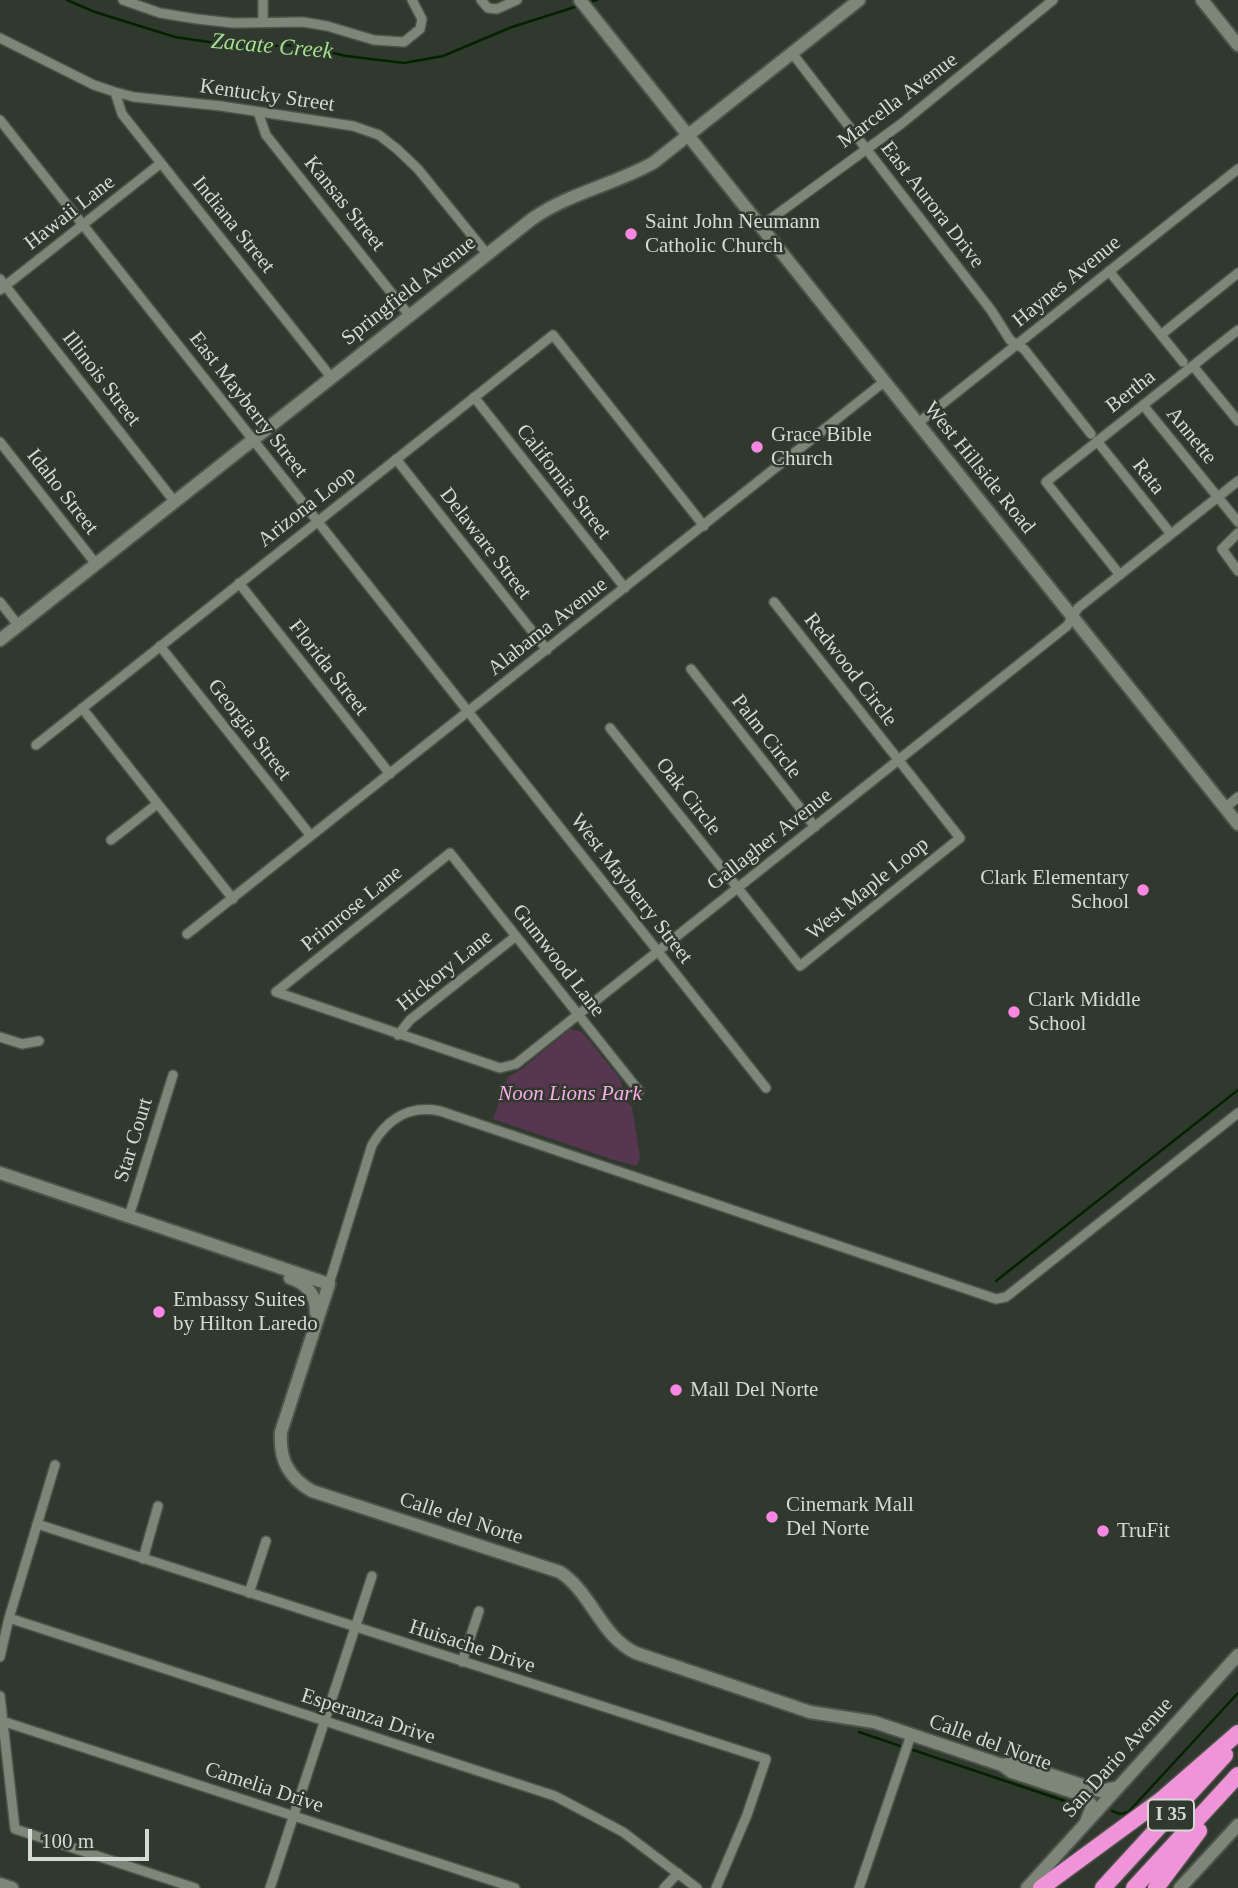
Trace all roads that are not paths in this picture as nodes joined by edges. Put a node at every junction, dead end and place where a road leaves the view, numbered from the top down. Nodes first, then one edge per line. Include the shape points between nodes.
1 (123, 0) edge
2 (263, 0) edge
3 (412, 0) edge
4 (481, 0) edge
5 (517, 0) edge
6 (580, 0) edge
7 (859, 0) edge
8 (1053, 0) edge
9 (1202, 0) edge
10 (263, 23) junction
11 (0, 38) edge
12 (1238, 45) edge
13 (792, 53) junction
14 (115, 92) junction
15 (258, 112) junction
16 (0, 120) edge
17 (689, 136) junction
18 (866, 148) junction
19 (161, 163) junction
20 (1238, 169) edge
21 (84, 224) junction
22 (761, 226) junction
23 (487, 254) junction
24 (1109, 271) junction
25 (1238, 273) edge
26 (2, 285) edge
27 (409, 315) junction
28 (1238, 330) edge
29 (1162, 334) junction
30 (1017, 344) junction
31 (1188, 364) junction
32 (331, 377) junction
33 (885, 382) junction
34 (474, 397) junction
35 (1143, 405) junction
36 (1238, 421) edge
37 (918, 423) junction
38 (1094, 438) junction
39 (252, 440) junction
40 (0, 442) edge
41 (396, 459) junction
42 (1238, 481) edge
43 (1217, 498) junction
44 (174, 501) junction
45 (317, 521) junction
46 (1238, 522) edge
47 (704, 526) junction
48 (1238, 533) edge
49 (1171, 534) junction
50 (96, 564) junction
51 (1238, 571) edge
52 (1120, 575) junction
53 (239, 583) junction
54 (625, 588) junction
55 (0, 602) edge
56 (774, 602) dead end
57 (1073, 617) junction
58 (18, 625) junction
59 (0, 640) edge
60 (160, 646) junction
61 (547, 650) junction
62 (691, 669) dead end
63 (82, 708) junction
64 (468, 712) junction
65 (611, 728) dead end
66 (36, 745) dead end
67 (898, 761) junction
68 (390, 774) junction
69 (1238, 797) edge
70 (158, 803) junction
71 (1225, 808) junction
72 (1238, 824) edge
73 (815, 827) junction
74 (311, 836) junction
75 (111, 840) dead end
76 (450, 853) joint
77 (737, 888) junction
78 (233, 899) junction
79 (187, 934) dead end
80 (516, 936) junction
81 (657, 951) junction
82 (276, 992) joint
83 (578, 1014) junction
84 (398, 1034) junction
85 (0, 1038) edge
86 (39, 1041) dead end
87 (173, 1075) dead end
88 (766, 1088) dead end
89 (639, 1091) dead end
90 (1238, 1113) edge
91 (0, 1173) edge
92 (128, 1216) junction
93 (263, 1262) junction
94 (329, 1284) junction
95 (316, 1322) junction
96 (55, 1465) dead end
97 (158, 1506) dead end
98 (37, 1524) junction
99 (266, 1541) dead end
100 (143, 1559) junction
101 (372, 1576) dead end
102 (248, 1593) junction
103 (479, 1611) dead end
104 (9, 1619) junction
105 (355, 1628) junction
106 (1238, 1656) edge
107 (0, 1657) edge
108 (462, 1662) junction
109 (0, 1696) edge
110 (2, 1721) junction
111 (324, 1721) junction
112 (1238, 1733) edge
113 (911, 1735) junction
114 (1238, 1741) edge
115 (1002, 1765) junction
116 (1238, 1777) edge
117 (1119, 1784) junction
118 (293, 1815) junction
119 (1086, 1822) junction
120 (1238, 1825) edge
121 (678, 1873) junction
122 (0, 1884) edge
123 (1186, 1886) edge
124 (12, 1888) edge
125 (195, 1888) edge
126 (270, 1888) edge
127 (515, 1888) edge
128 (664, 1888) edge
129 (697, 1888) edge
130 (716, 1888) edge
131 (859, 1888) edge
132 (1027, 1888) edge
133 (1041, 1888) edge
134 (1103, 1888) edge
135 (1134, 1888) edge
136 (1156, 1888) edge

1 - 10 street via 160,13
2 - 10 street
3 - 10 street via 422,19 420,29 404,42 374,40 303,22
4 - 5 street via 488,8 497,9
6 - 17 street, West Hillside Road
7 - 13 street, Springfield Avenue
8 - 18 street, Marcella Avenue
9 - 12 street
11 - 14 street, Kentucky Street
13 - 17 street, Springfield Avenue
13 - 18 street, East Aurora Drive
14 - 15 street, Kentucky Street
14 - 19 street, Indiana Street via 122,114
15 - 23 street, Kentucky Street via 353,126 379,135 418,169
15 - 27 street, Kansas Street via 266,135
16 - 21 street, East Mayberry Street
17 - 22 street, West Hillside Road
17 - 23 street, Springfield Avenue via 639,170 558,202
18 - 22 street, Marcella Avenue
18 - 30 street, East Aurora Drive
19 - 21 street, Hawaii Lane
19 - 32 street, Indiana Street
20 - 24 street, Haynes Avenue
21 - 26 street, Hawaii Lane
21 - 39 street, East Mayberry Street
22 - 33 street, West Hillside Road
23 - 27 street, Springfield Avenue
24 - 29 street
24 - 30 street, Haynes Avenue
25 - 29 street
26 - 44 street, Illinois Street
27 - 32 street, Springfield Avenue
28 - 31 street, Bertha
29 - 31 street
30 - 37 street, Haynes Avenue
30 - 38 street, East Aurora Drive
31 - 35 street, Bertha
31 - 36 street
32 - 39 street, Springfield Avenue
33 - 37 street, West Hillside Road
33 - 47 street, Alabama Avenue
34 - 41 street, Arizona Loop
34 - 47 street, Arizona Loop via 553,335
34 - 54 street, California Street
35 - 38 street, Bertha
35 - 43 street, Annette
37 - 57 street, West Hillside Road
38 - 49 street, Rata
38 - 52 street, Bertha via 1046,482
39 - 44 street, Springfield Avenue
39 - 45 street, East Mayberry Street
40 - 50 street, Idaho Street
41 - 45 street, Arizona Loop
41 - 61 street, Delaware Street
42 - 43 street, Gallagher Avenue
43 - 46 street, Annette
43 - 49 street, Gallagher Avenue
44 - 50 street, Springfield Avenue
45 - 53 street, Arizona Loop
45 - 64 street, East Mayberry Street
47 - 54 street, Alabama Avenue
48 - 51 street via 1222,550
49 - 52 street, Gallagher Avenue
50 - 58 street, Springfield Avenue
52 - 57 street, Gallagher Avenue
53 - 60 street, Arizona Loop
53 - 68 street, Florida Street
54 - 61 street, Alabama Avenue
55 - 58 street
56 - 67 street, Redwood Circle
57 - 67 street, Gallagher Avenue
57 - 71 street, West Hillside Road
58 - 59 street, Springfield Avenue
60 - 63 street, Arizona Loop
60 - 74 street, Georgia Street
61 - 64 street, Alabama Avenue
62 - 73 street, Palm Circle
63 - 66 street, Arizona Loop
63 - 70 street
64 - 68 street, Alabama Avenue
64 - 81 street, West Mayberry Street
65 - 77 street, Oak Circle
67 - 73 street, Gallagher Avenue
67 - 77 street, West Maple Loop via 960,838 800,966
68 - 74 street, Alabama Avenue
69 - 71 street
70 - 75 street
70 - 78 street
71 - 72 street, West Hillside Road
73 - 77 street, Gallagher Avenue
74 - 78 street, Alabama Avenue
76 - 80 street, Gumwood Lane
76 - 82 street, Primrose Lane
77 - 81 street, Gallagher Avenue
78 - 79 street, Alabama Avenue
80 - 83 street, Gumwood Lane
80 - 84 street, Hickory Lane
81 - 83 street, Gallagher Avenue
81 - 88 street, West Mayberry Street
82 - 84 street, Gallagher Avenue
83 - 84 street, Gallagher Avenue via 516,1064 500,1068
83 - 89 street, Gumwood Lane
85 - 86 street via 22,1044
87 - 92 street, Star Court
90 - 94 street via 1006,1297 996,1299 440,1111 417,1109 392,1119 372,1145
91 - 92 street
92 - 93 street
93 - 94 street
93 - 95 street via 307,1288 316,1302
94 - 95 street, Calle del Norte
95 - 113 street, Calle del Norte via 281,1441 288,1471 302,1485 560,1572 574,1583 619,1643 636,1653 810,1713 856,1718
96 - 98 street
97 - 100 street
98 - 100 street, Huisache Drive
98 - 104 street
99 - 102 street
100 - 102 street, Huisache Drive
101 - 105 street
102 - 105 street, Huisache Drive
103 - 108 street
104 - 107 street
104 - 111 street, Esperanza Drive
105 - 108 street, Huisache Drive
105 - 111 street
106 - 117 street, San Dario Avenue
108 - 130 street, Huisache Drive via 766,1759
109 - 110 street
110 - 118 street, Camelia Drive
110 - 125 street via 15,1829
111 - 118 street
111 - 121 street, Esperanza Drive via 555,1796 623,1832
112 - 133 highway via 1161,1800
113 - 115 street, Calle del Norte
113 - 131 street
114 - 134 highway, I 35
115 - 117 street via 1015,1763 1100,1791
115 - 119 street, Calle del Norte via 1086,1797 1092,1806
116 - 135 highway, I 35
116 - 136 highway
117 - 119 street, San Dario Avenue
118 - 126 street
118 - 127 street, Camelia Drive
119 - 132 street, San Dario Avenue
120 - 123 street
121 - 128 street
121 - 129 street, Esperanza Drive
122 - 124 street

